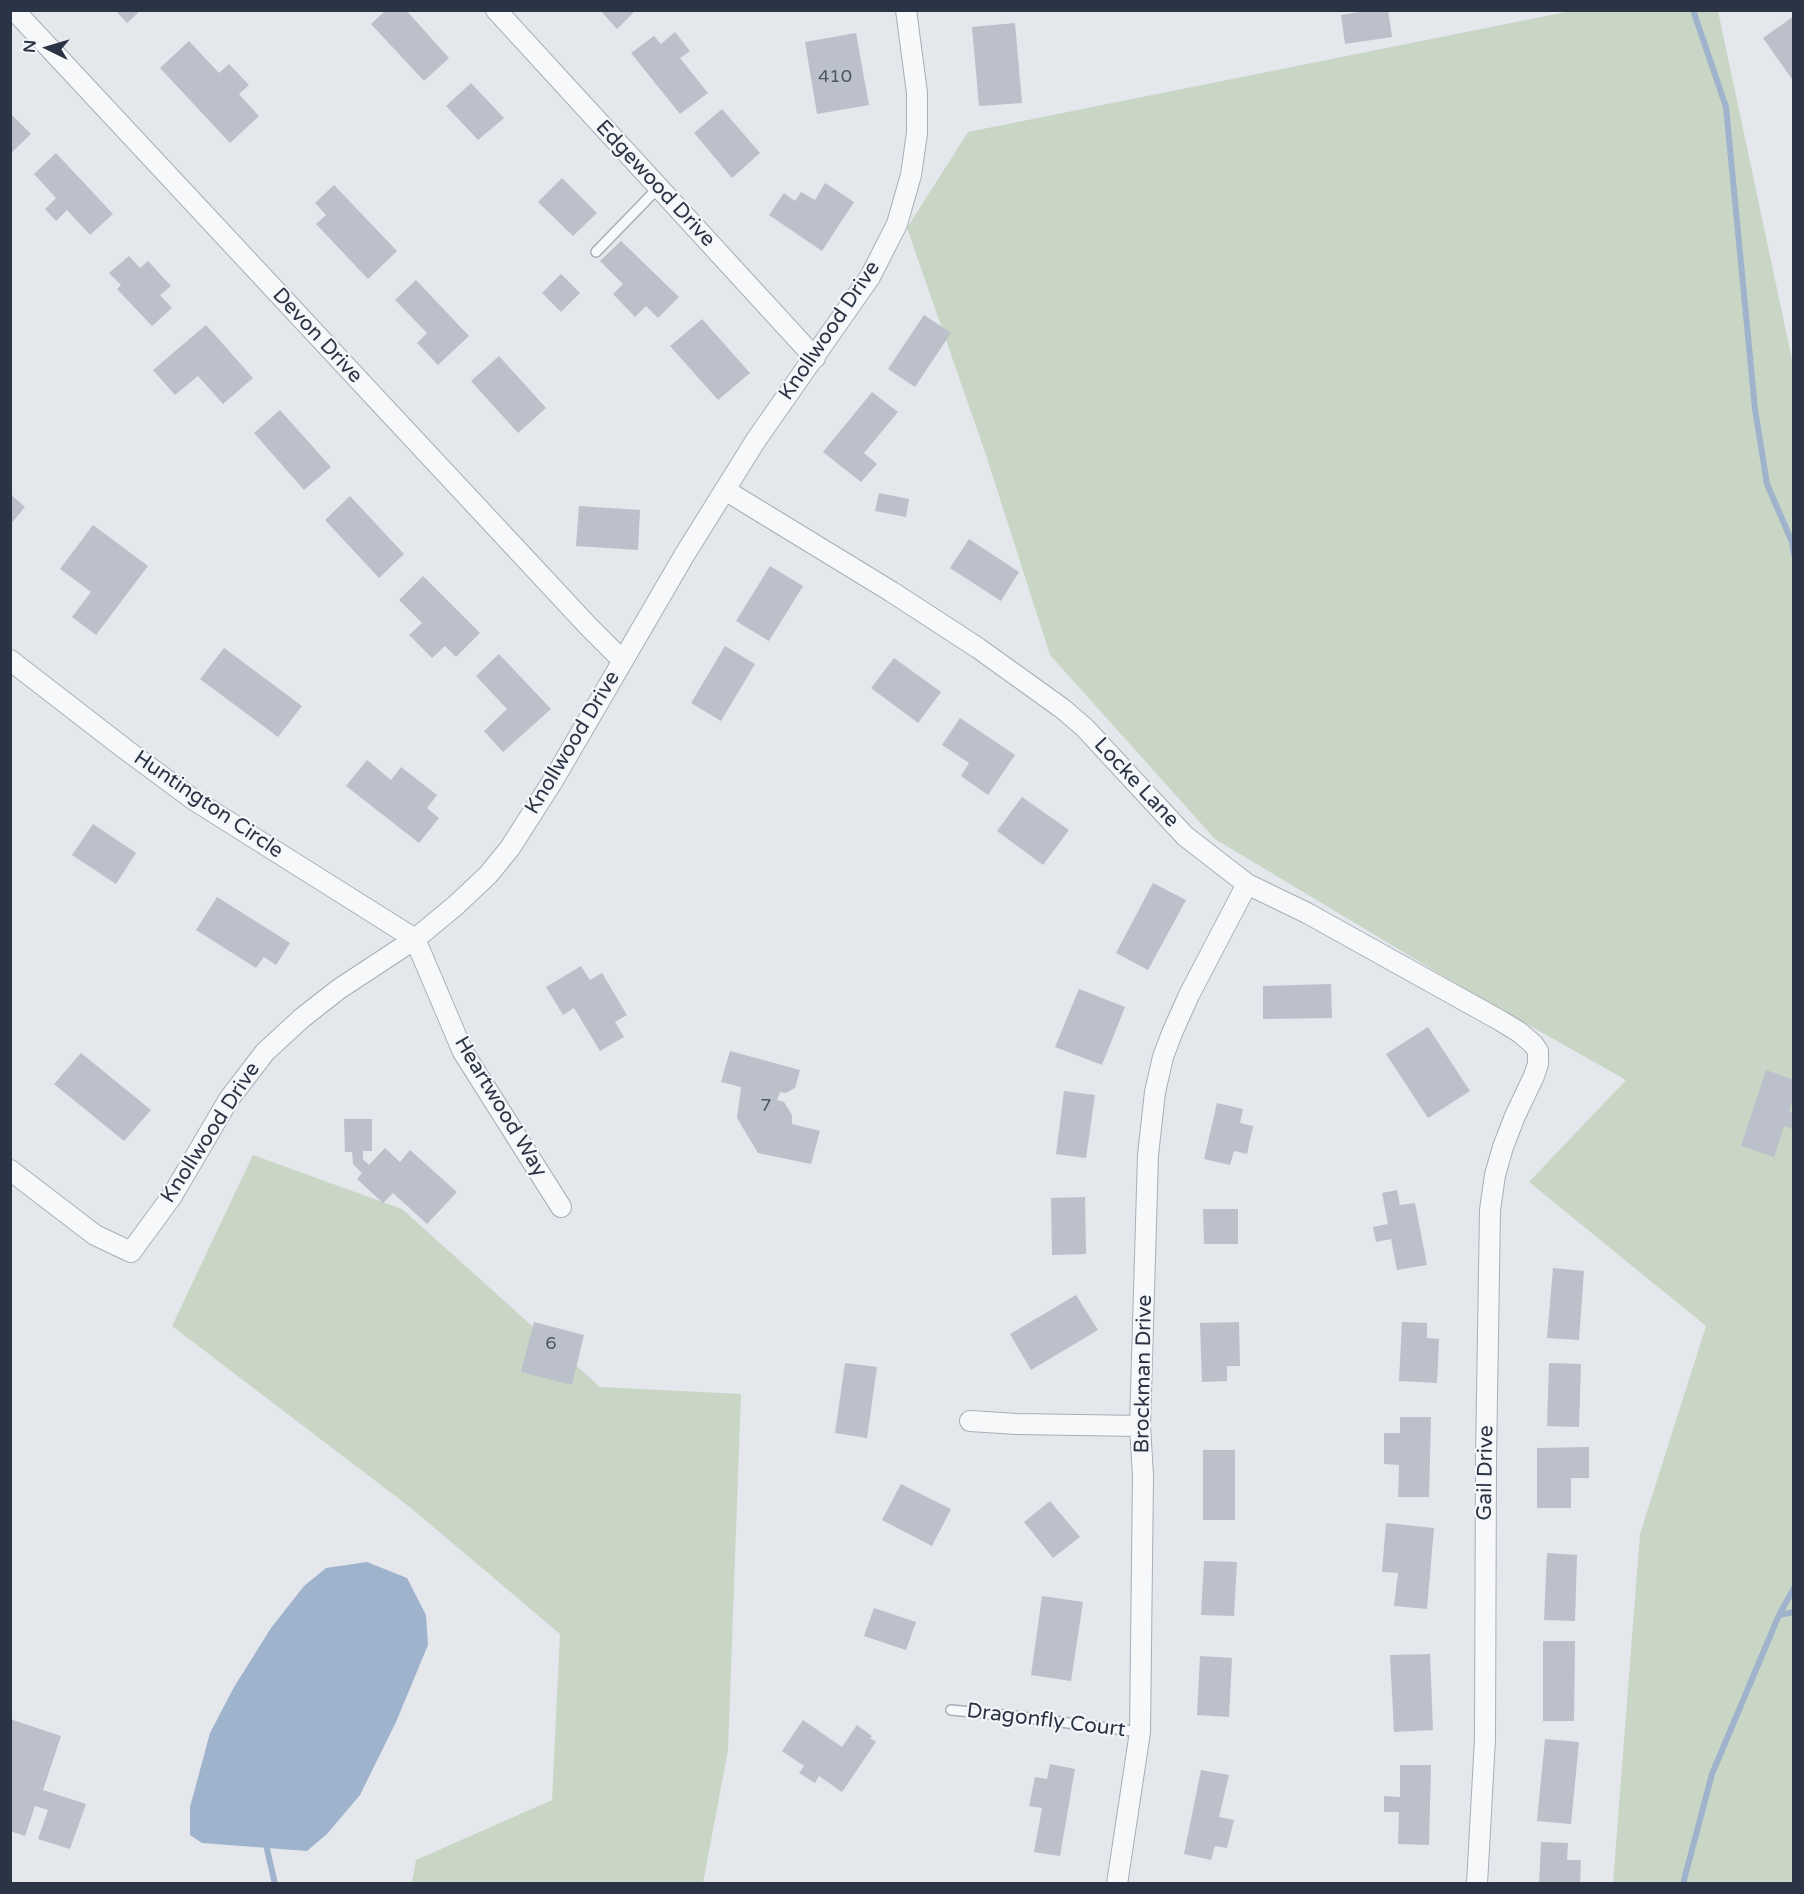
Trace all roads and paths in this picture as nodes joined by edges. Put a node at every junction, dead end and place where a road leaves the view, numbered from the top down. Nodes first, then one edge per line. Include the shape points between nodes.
1 (14, 10) edge
2 (496, 10) edge
3 (906, 10) edge
4 (658, 188) junction
5 (596, 252) dead end
6 (815, 358) junction
7 (725, 490) junction
8 (10, 660) edge
9 (622, 660) junction
10 (1247, 884) junction
11 (415, 939) junction
12 (1536, 1070) joint
13 (10, 1170) edge
14 (561, 1207) dead end
15 (970, 1421) dead end
16 (1140, 1426) junction
17 (951, 1710) dead end
18 (1140, 1732) junction
19 (1117, 1884) edge
20 (1477, 1884) edge

1 - 9 street, Devon Drive
2 - 4 street, Edgewood Drive
3 - 6 street, Knollwood Drive via 917,123 904,202 870,277
4 - 5 lane
4 - 6 street, Edgewood Drive
6 - 7 street, Knollwood Drive
7 - 9 street, Knollwood Drive
7 - 10 street, Locke Lane via 978,648 1063,710 1085,728 1185,836
8 - 11 street, Huntington Circle via 194,800
9 - 11 street, Knollwood Drive via 510,848 488,875
10 - 12 street, Locke Lane via 1307,913 1519,1032 1538,1051
10 - 16 street, Brockman Drive via 1172,1033 1155,1092 1148,1155
11 - 13 street, Knollwood Drive via 339,989 265,1052 229,1099 172,1196 131,1252 81,1225
11 - 14 street, Heartwood Way via 463,1052
12 - 20 street, Gail Drive via 1503,1147 1490,1210 1485,1739
15 - 16 street
16 - 18 street, Brockman Drive
17 - 18 lane, Dragonfly Court
18 - 19 street, Brockman Drive

